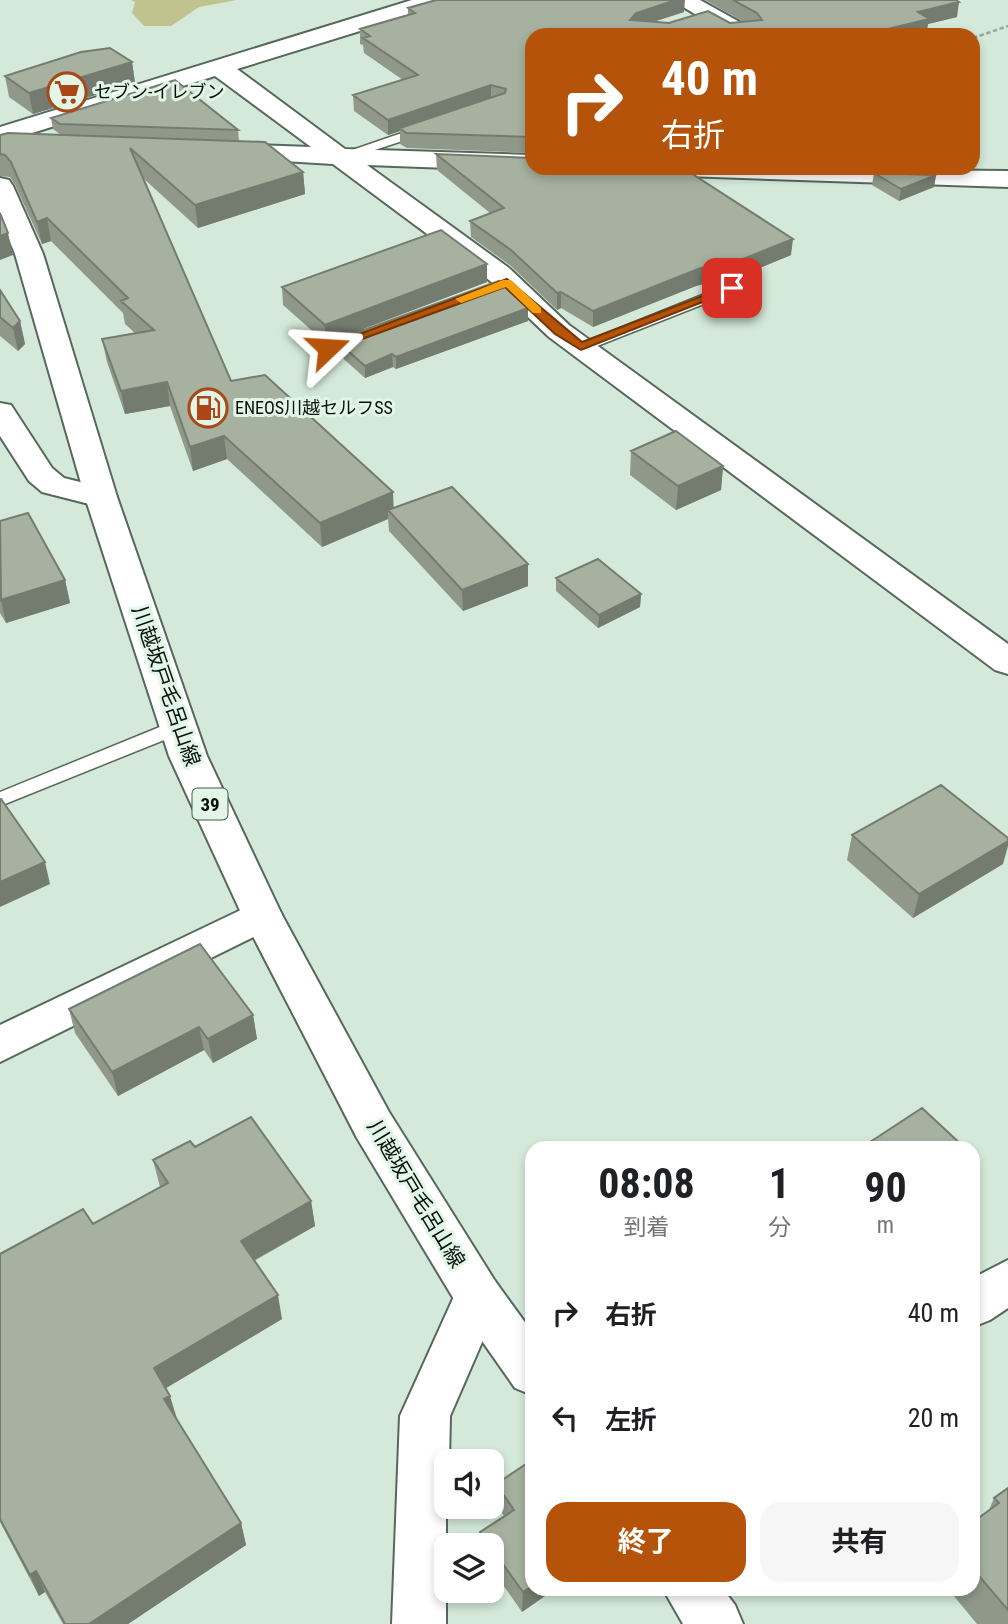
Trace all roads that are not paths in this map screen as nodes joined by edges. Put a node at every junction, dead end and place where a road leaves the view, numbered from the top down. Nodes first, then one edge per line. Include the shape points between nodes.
1 (436, 0) edge
2 (683, 11) edge
3 (733, 28) edge
4 (218, 67) junction
5 (445, 122) edge
6 (0, 135) edge
7 (0, 144) edge
8 (55, 146) edge
9 (205, 151) edge
10 (342, 156) junction
11 (525, 163) edge
12 (980, 164) edge
13 (890, 175) edge
14 (1008, 179) edge
15 (0, 186) edge
16 (732, 288) dead end
17 (379, 329) edge
18 (581, 347) junction
19 (328, 348) dead end
20 (0, 412) edge
21 (102, 497) junction
22 (1008, 662) edge
23 (177, 726) junction
24 (2, 799) edge
25 (262, 915) junction
26 (0, 1045) edge
27 (1008, 1281) edge
28 (478, 1296) junction
29 (980, 1300) edge
30 (525, 1362) edge
31 (695, 1596) edge
32 (419, 1624) edge
33 (716, 1624) edge

1 - 4 street
2 - 3 street via 709,15
4 - 6 street
4 - 10 street
5 - 10 lane
7 - 8 street
9 - 10 street
10 - 11 street
10 - 18 street
12 - 14 street
13 - 14 street
15 - 21 street, 川越坂戸毛呂山線 / 39 via 29,254
16 - 18 lane
17 - 19 lane
18 - 22 street
20 - 21 street via 40,474 54,485
21 - 23 street, 川越坂戸毛呂山線 / 39
23 - 24 lane
23 - 25 street, 川越坂戸毛呂山線 / 39
25 - 26 street
25 - 28 street, 川越坂戸毛呂山線 / 39 via 373,1125
27 - 29 street
28 - 30 street, 川越坂戸毛呂山線 / 39
28 - 32 street via 425,1416
31 - 33 street

